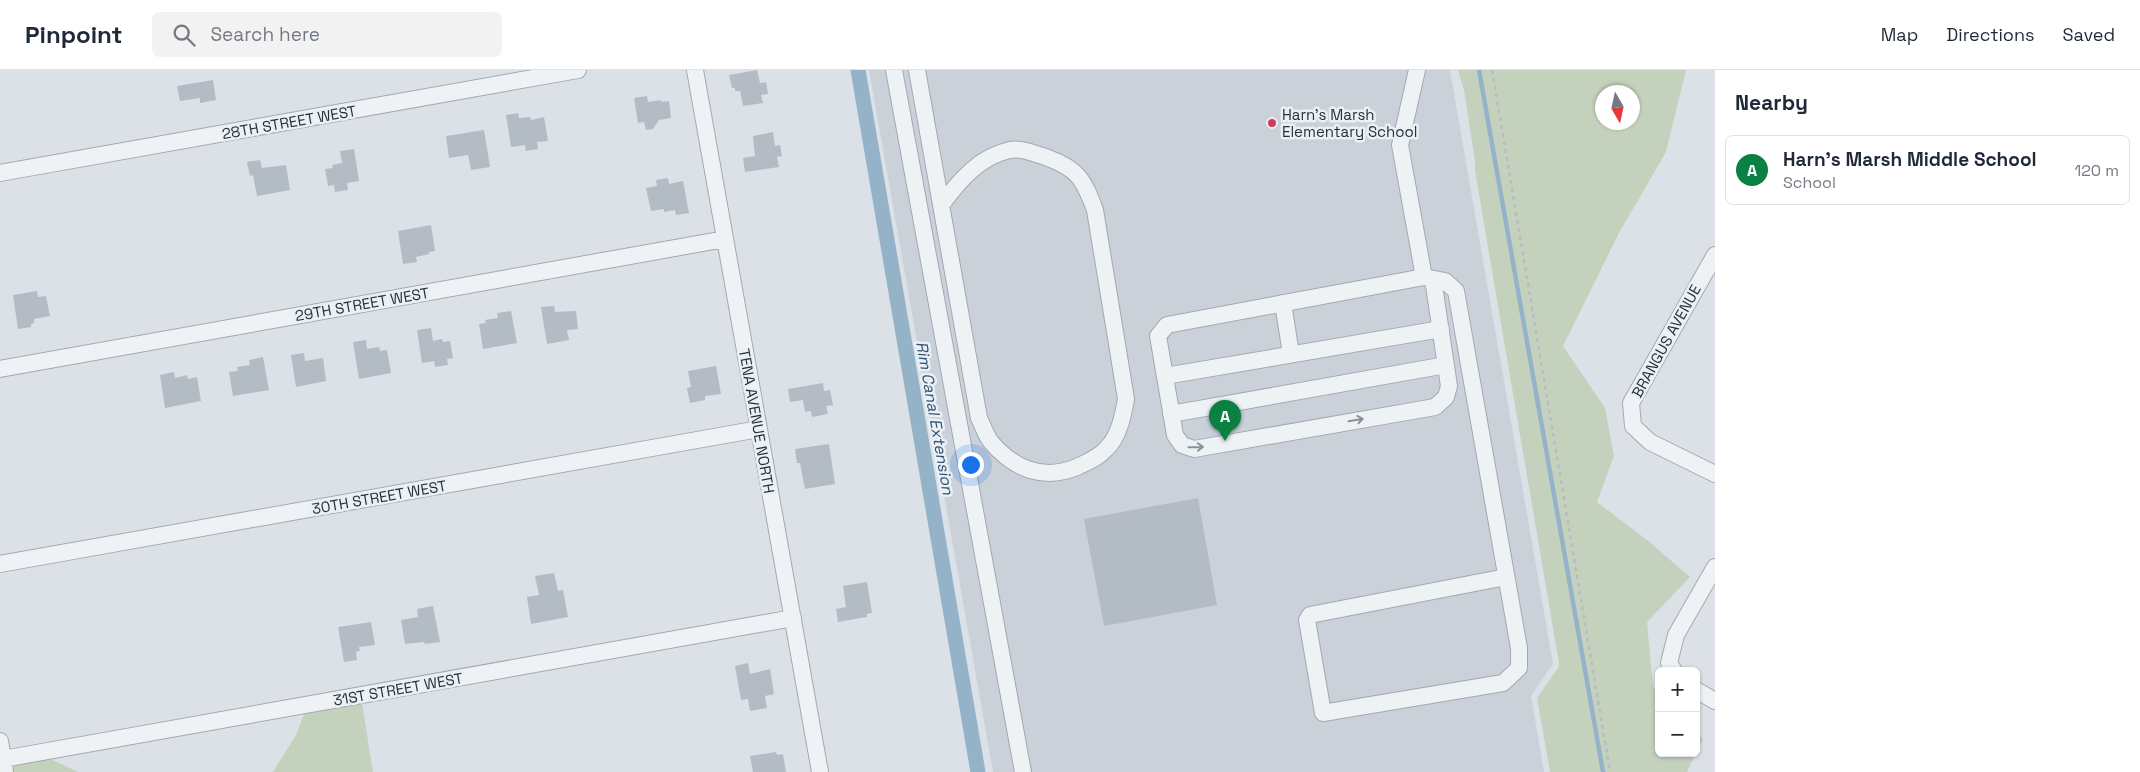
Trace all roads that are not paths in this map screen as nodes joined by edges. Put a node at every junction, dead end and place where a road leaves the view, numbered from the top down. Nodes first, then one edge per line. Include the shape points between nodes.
1 (578, 70) edge
2 (694, 70) edge
3 (894, 70) edge
4 (917, 70) edge
5 (1417, 70) edge
6 (0, 173) edge
7 (942, 204) junction
8 (725, 240) junction
9 (1715, 255) edge
10 (1428, 278) junction
11 (1283, 303) junction
12 (1441, 329) junction
13 (1290, 354) junction
14 (1446, 365) junction
15 (0, 369) edge
16 (1165, 376) junction
17 (1171, 414) junction
18 (759, 429) junction
19 (1715, 474) edge
20 (0, 564) edge
21 (1715, 567) edge
22 (1506, 577) junction
23 (793, 618) junction
24 (1672, 667) edge
25 (1700, 692) edge
26 (1715, 701) edge
27 (0, 741) edge
28 (4, 766) edge
29 (820, 772) edge
30 (1023, 772) edge

1 - 6 street, 28TH STREET WEST
2 - 8 street, TENA AVENUE NORTH
3 - 30 street
4 - 7 street
5 - 10 street via 1400,145
7 - 7 street via 979,418 990,441 1013,462 1035,472 1061,474 1092,460 1107,448 1121,423 1126,399 1095,210 1085,182 1062,163 1029,151 1011,150 984,161 962,177
8 - 15 street, 29TH STREET WEST
8 - 18 street, TENA AVENUE NORTH
9 - 19 street, BRANGUS AVENUE via 1632,403 1633,426 1650,442
10 - 11 street
10 - 12 street
10 - 22 street via 1445,281 1456,291
11 - 13 street
11 - 16 street via 1167,325 1158,336
12 - 13 street
12 - 14 street
13 - 16 street
14 - 17 street
17 -> 14 street via 1175,435 1182,445 1194,449 1435,407 1446,397 1449,386
16 - 17 street
18 - 20 street, 30TH STREET WEST
18 - 23 street, TENA AVENUE NORTH
21 - 24 street via 1676,635 1669,663
22 - 22 street via 1519,648 1519,668 1503,683 1323,714 1307,620 1310,615
23 - 28 street, 31ST STREET WEST
23 - 29 street, TENA AVENUE NORTH
25 - 26 street
27 - 28 street

